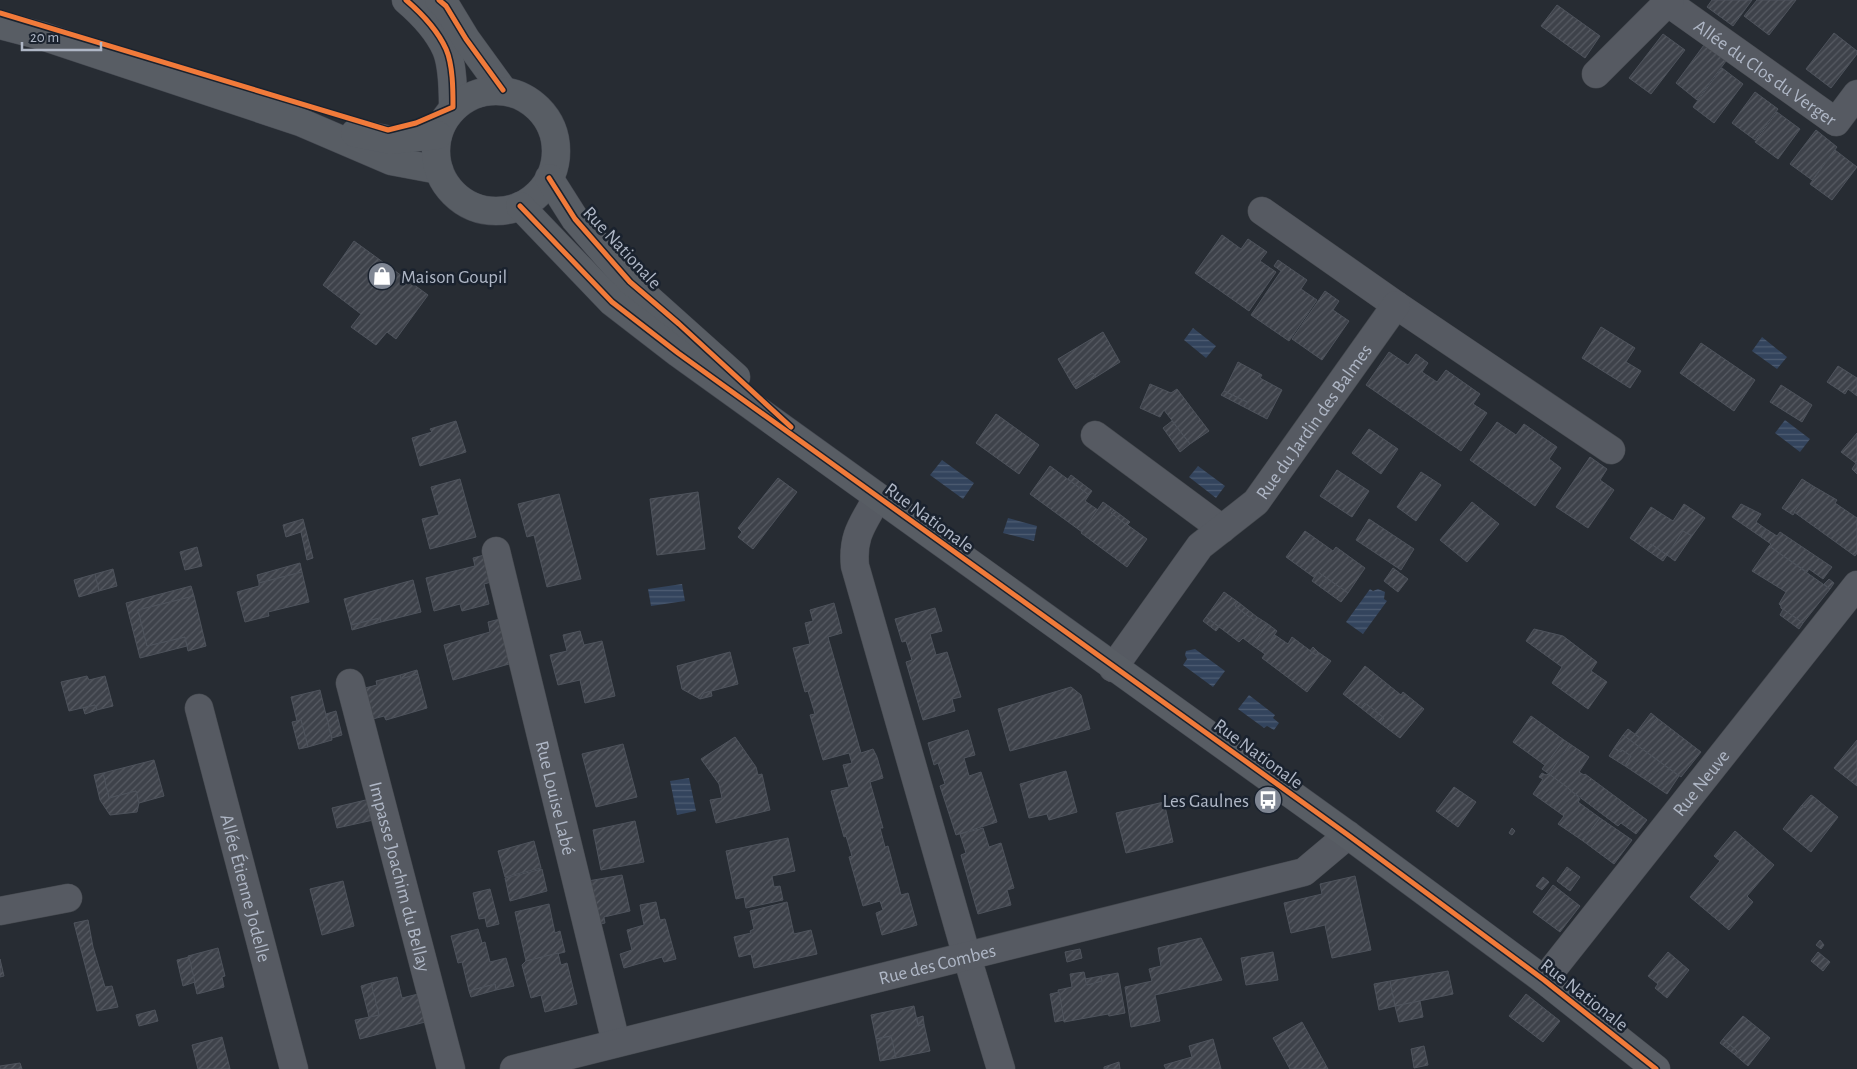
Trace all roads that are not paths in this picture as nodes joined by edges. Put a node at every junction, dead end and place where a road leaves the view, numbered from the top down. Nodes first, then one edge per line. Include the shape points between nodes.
1 (406, 0) edge
2 (439, 0) edge
3 (1668, 1) edge
4 (0, 25) edge
5 (1596, 74) dead end
6 (503, 90) junction
7 (1857, 94) edge
8 (453, 107) junction
9 (300, 122) junction
10 (438, 135) junction
11 (439, 170) junction
12 (549, 178) junction
13 (520, 206) junction
14 (1262, 211) dead end
15 (1396, 305) junction
16 (1095, 434) dead end
17 (1610, 450) dead end
18 (839, 470) junction
19 (877, 498) junction
20 (1222, 529) junction
21 (496, 551) dead end
22 (1857, 585) edge
23 (1113, 668) junction
24 (350, 683) dead end
25 (199, 708) dead end
26 (1348, 835) junction
27 (68, 898) dead end
28 (0, 911) edge
29 (967, 957) junction
30 (1544, 980) junction
31 (616, 1043) junction
32 (294, 1069) edge
33 (451, 1069) edge
34 (514, 1069) edge
35 (1001, 1069) edge
36 (1656, 1069) edge

1 - 8 main road via 422,15 446,49 454,85
2 - 6 main road
3 - 5 street
3 - 7 street, Allée du Clos du Verger via 1836,122
4 - 9 main road
6 - 8 main road via 472,95
6 - 12 main road via 524,97 535,105 551,126 556,152
8 - 10 main road
9 - 10 main road via 390,140
9 - 11 main road via 391,161
10 - 11 main road
11 - 13 main road via 446,185 472,206 488,210
12 - 13 main road via 542,190
12 - 18 main road, Rue Nationale via 575,219 630,282
13 - 18 main road, Rue Nationale via 612,302
14 - 15 street
15 - 17 street
15 - 20 street, Rue du Jardin des Balmes via 1256,502
16 - 20 street
18 - 19 main road, Rue Nationale
19 - 23 main road, Rue Nationale
19 - 29 street via 856,536 855,566
20 - 23 street, Rue du Jardin des Balmes via 1200,546
21 - 31 street, Rue Louise Labé
22 - 30 street, Rue Neuve
23 - 26 main road, Rue Nationale
24 - 33 street, Impasse Joachim du Bellay
25 - 32 street, Allée Étienne Jodelle
26 - 29 street, Rue des Combes via 1304,872
26 - 30 main road, Rue Nationale
27 - 28 street
29 - 31 street, Rue des Combes
29 - 35 street
30 - 36 main road, Rue Nationale
31 - 34 street, Rue des Combes

